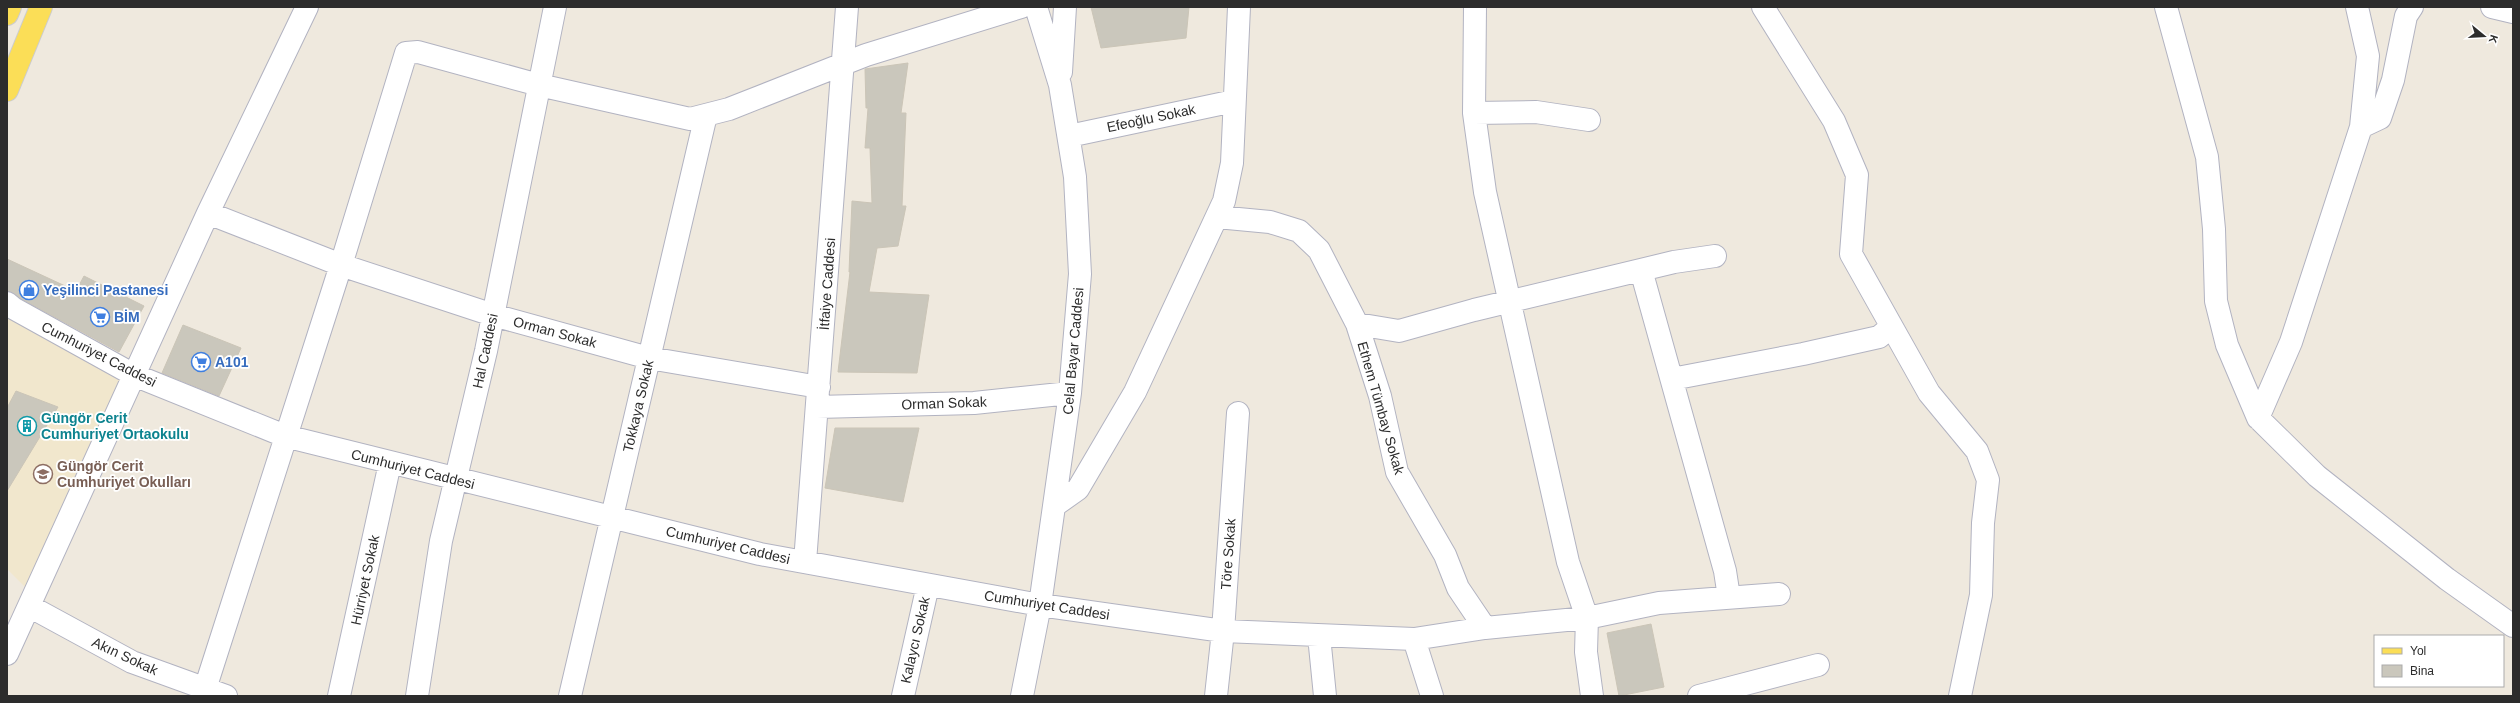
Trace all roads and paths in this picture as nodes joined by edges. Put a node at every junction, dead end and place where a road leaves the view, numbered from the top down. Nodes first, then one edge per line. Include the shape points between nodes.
1 (10, 7) edge
2 (41, 7) edge
3 (307, 7) edge
4 (555, 7) edge
5 (847, 7) edge
6 (1020, 7) edge
7 (1036, 7) edge
8 (1065, 7) edge
9 (1239, 7) edge
10 (1475, 7) edge
11 (1763, 7) edge
12 (2166, 7) edge
13 (2357, 7) edge
14 (2412, 7) edge
15 (2492, 7) edge
16 (2513, 12) edge
17 (7, 14) edge
18 (844, 64) junction
19 (540, 85) junction
20 (1060, 85) junction
21 (7, 90) edge
22 (1234, 101) junction
23 (1474, 113) junction
24 (706, 115) junction
25 (1589, 120) dead end
26 (2361, 127) junction
27 (1069, 136) junction
28 (208, 213) junction
29 (1217, 217) junction
30 (1715, 256) dead end
31 (341, 265) junction
32 (1641, 270) junction
33 (1510, 301) junction
34 (7, 303) edge
35 (493, 316) junction
36 (1357, 324) junction
37 (1891, 326) junction
38 (649, 358) junction
39 (134, 375) junction
40 (1672, 379) junction
41 (1070, 393) junction
42 (818, 397) junction
43 (1238, 412) dead end
44 (2258, 418) junction
45 (285, 436) junction
46 (390, 463) junction
47 (455, 480) junction
48 (1054, 506) junction
49 (612, 518) junction
50 (805, 562) junction
51 (928, 584) junction
52 (1779, 594) dead end
53 (1729, 597) junction
54 (1040, 605) junction
55 (29, 606) junction
56 (1587, 618) junction
57 (2513, 626) edge
58 (1485, 628) junction
59 (1223, 631) junction
60 (1319, 636) junction
61 (1414, 639) junction
62 (7, 654) edge
63 (1818, 665) dead end
64 (205, 688) junction
65 (226, 696) edge
66 (338, 696) edge
67 (417, 696) edge
68 (570, 696) edge
69 (903, 696) edge
70 (1022, 696) edge
71 (1216, 696) edge
72 (1326, 696) edge
73 (1432, 696) edge
74 (1592, 696) edge
75 (1699, 696) edge
76 (1960, 696) edge

1 - 17 main road
2 - 21 main road
3 - 28 street
4 - 19 street, Hal Caddesi
5 - 18 street, İtfaiye Caddesi
6 - 18 street
7 - 20 street, Celal Bayar Caddesi
8 - 20 street
9 - 22 street
10 - 23 street
11 - 37 street via 1834,120 1856,175 1851,254
12 - 44 street via 2207,157 2214,229 2216,301 2227,345
13 - 26 street via 2368,56
14 - 26 street via 2406,16 2392,80 2380,118
15 - 16 street
18 - 24 street via 729,109
18 - 42 street, İtfaiye Caddesi
19 - 24 street via 690,119
19 - 31 street via 418,52 406,53
19 - 35 street, Hal Caddesi
20 - 27 street, Celal Bayar Caddesi
22 - 27 street, Efeoğlu Sokak
22 - 29 street via 1232,163 1224,200
23 - 25 street via 1536,112
23 - 33 street via 1485,192
24 - 38 street, Tokkaya Sokak
26 - 44 street via 2291,342
27 - 41 street, Celal Bayar Caddesi via 1075,177 1080,274
28 - 31 street, Orman Sokak
28 - 39 street
29 - 36 street, Ethem Tümbay Sokak via 1270,222 1299,231 1318,250
29 - 48 street via 1132,399 1078,489
30 - 32 street
31 - 35 street, Orman Sokak
31 - 45 street
32 - 33 street
32 - 40 street
33 - 36 street via 1399,331
33 - 56 street via 1568,562
34 - 39 street, Cumhuriyet Caddesi
35 - 38 street, Orman Sokak
35 - 47 street, Hal Caddesi
36 - 58 street, Ethem Tümbay Sokak via 1380,396 1396,472 1445,555 1458,588
37 - 40 street via 1879,337 1871,339
37 - 76 street via 1929,393 1977,451 1988,480 1983,523 1981,595
38 - 42 street, Orman Sokak
38 - 49 street, Tokkaya Sokak
39 - 45 street, Cumhuriyet Caddesi
39 - 55 street
40 - 53 street via 1725,571
41 - 42 street, Orman Sokak via 974,403
41 - 48 street, Celal Bayar Caddesi
42 - 50 street, İtfaiye Caddesi
43 - 59 street, Töre Sokak
44 - 57 street via 2317,476 2447,580
45 - 46 street, Cumhuriyet Caddesi
45 - 64 street
46 - 47 street, Cumhuriyet Caddesi
46 - 66 street, Hürriyet Sokak
47 - 49 street, Cumhuriyet Caddesi
47 - 67 street, Hal Caddesi via 441,542
48 - 54 street, Celal Bayar Caddesi
49 - 50 street, Cumhuriyet Caddesi via 760,554
49 - 68 street, Tokkaya Sokak
50 - 51 street, Cumhuriyet Caddesi
51 - 54 street, Cumhuriyet Caddesi
51 - 69 street, Kalaycı Sokak
52 - 53 street, Cumhuriyet Caddesi
53 - 56 street, Cumhuriyet Caddesi via 1659,603
54 - 59 street, Cumhuriyet Caddesi
54 - 70 street, Celal Bayar Caddesi
55 - 62 street
55 - 64 street, Akın Sokak via 132,662
56 - 58 street, Cumhuriyet Caddesi
56 - 74 street via 1586,652
58 - 61 street, Cumhuriyet Caddesi
59 - 60 street, Cumhuriyet Caddesi
59 - 71 street, Töre Sokak
60 - 61 street, Cumhuriyet Caddesi
60 - 72 street
61 - 73 street
63 - 75 street
64 - 65 street, Akın Sokak

